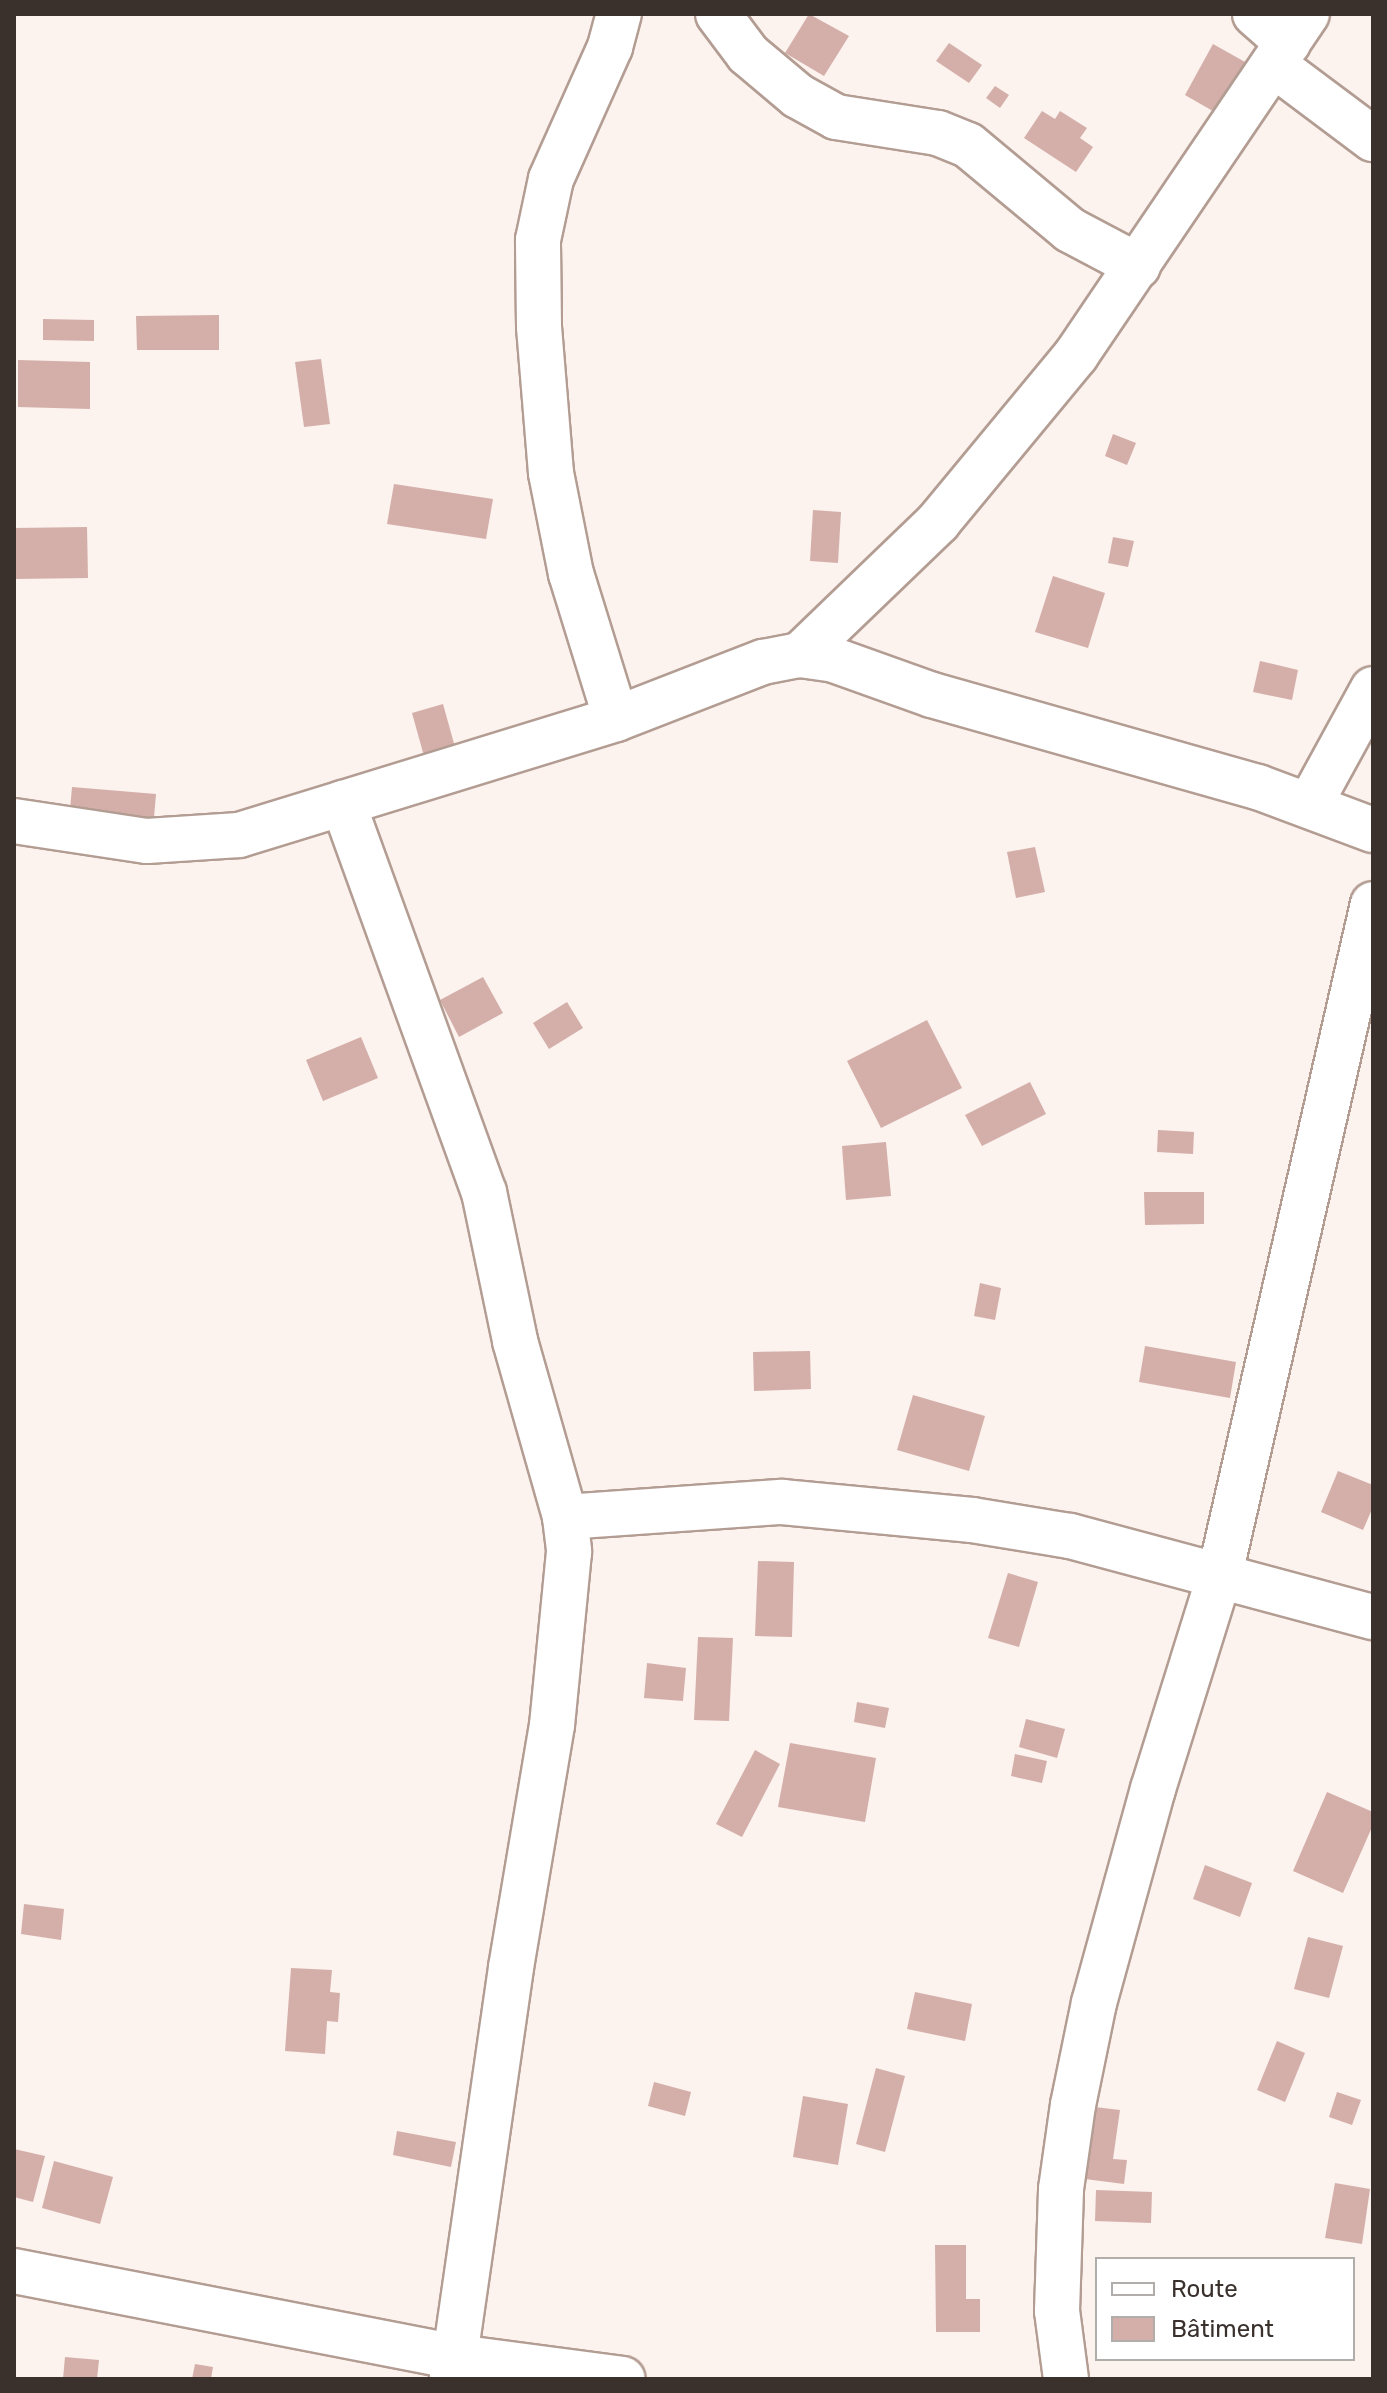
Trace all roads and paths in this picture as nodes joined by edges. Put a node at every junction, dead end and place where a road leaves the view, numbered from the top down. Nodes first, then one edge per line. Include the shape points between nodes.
1 (619, 14) edge
2 (718, 14) edge
3 (1255, 14) edge
4 (1290, 40) edge
5 (1373, 139) edge
6 (1138, 266) junction
7 (800, 655) junction
8 (1373, 689) edge
9 (616, 719) junction
10 (343, 803) junction
11 (1310, 804) junction
12 (14, 821) edge
13 (1373, 830) edge
14 (1373, 904) edge
15 (565, 1517) junction
16 (1220, 1574) junction
17 (1373, 1617) edge
18 (14, 2271) edge
19 (454, 2368) edge
20 (623, 2379) edge
21 (1066, 2379) edge

1 - 9 street via 610,47 551,179 538,240 551,473 571,574
2 - 6 street via 748,54 798,96 836,117 938,133 968,145 1070,230
3 - 4 street
4 - 5 street
4 - 6 street
6 - 7 street via 1076,355 938,522
7 - 9 street via 763,662
7 - 11 street via 834,660 932,695
8 - 11 street
9 - 10 street
10 - 12 street via 239,835 192,841 147,841
10 - 15 street via 484,1192 515,1341
11 - 13 street
14 - 16 street
15 - 16 street via 782,1502 986,1522 1070,1536
15 - 19 street via 566,1594 552,1725
16 - 17 street
16 - 21 street via 1153,1789 1094,2003 1073,2105 1061,2189 1057,2311
18 - 19 street
19 - 20 street

